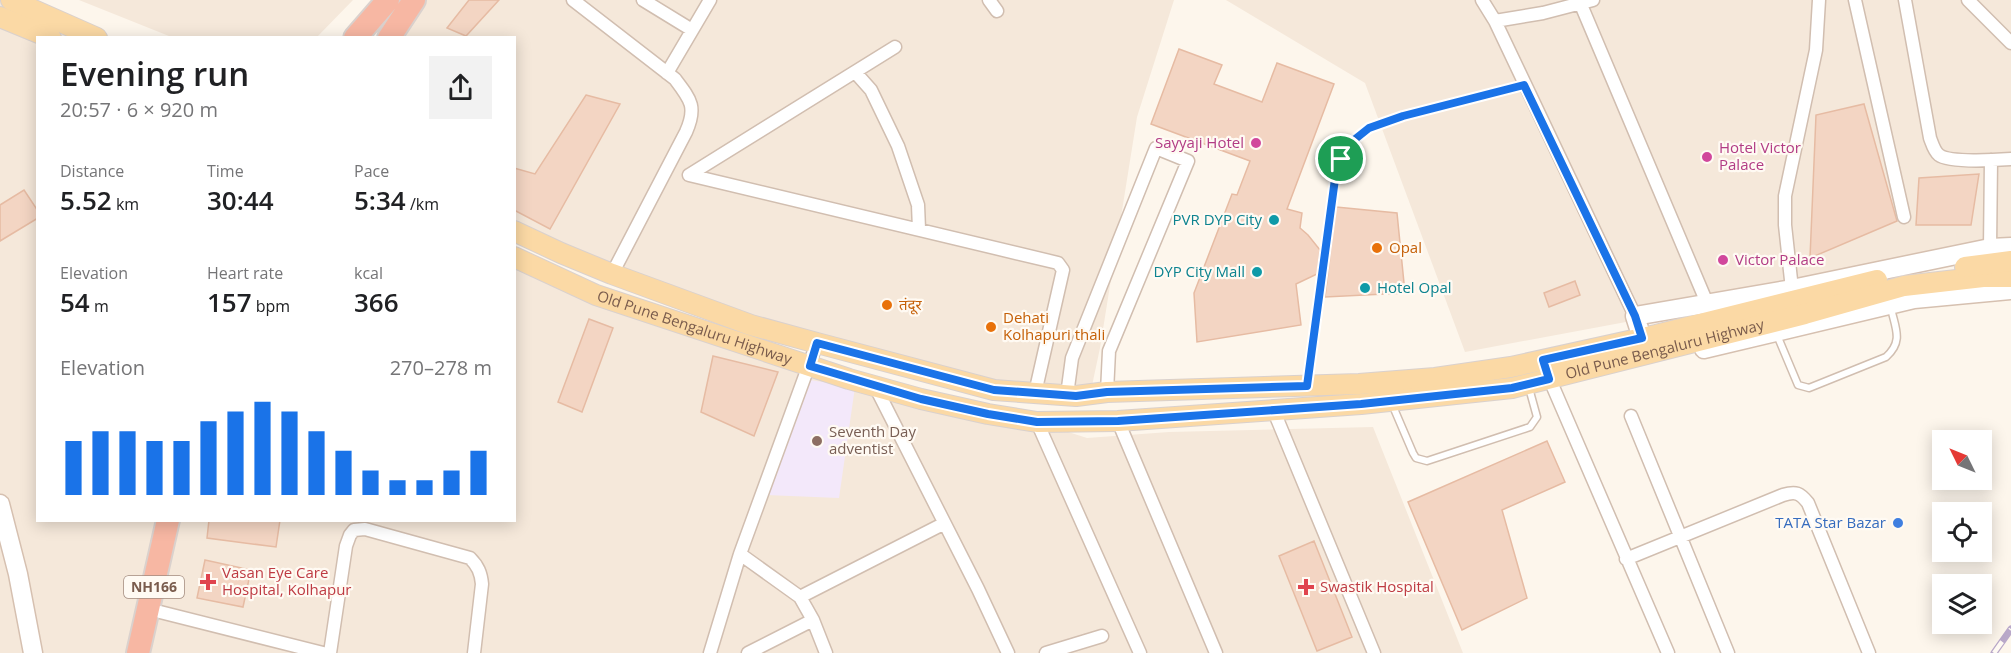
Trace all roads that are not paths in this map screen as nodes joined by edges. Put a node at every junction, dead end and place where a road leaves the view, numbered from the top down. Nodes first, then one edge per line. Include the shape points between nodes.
1 (11, 0) edge
2 (388, 0) edge
3 (414, 0) edge
4 (573, 0) edge
5 (643, 0) edge
6 (710, 0) edge
7 (989, 0) edge
8 (1482, 0) edge
9 (1593, 0) edge
10 (1819, 0) edge
11 (1855, 0) edge
12 (1905, 0) edge
13 (1968, 0) edge
14 (1580, 2) edge
15 (997, 11) dead end
16 (0, 17) edge
17 (1495, 21) junction
18 (692, 30) junction
19 (46, 36) edge
20 (92, 36) edge
21 (358, 36) edge
22 (390, 36) edge
23 (2011, 43) edge
24 (895, 47) dead end
25 (855, 72) junction
26 (667, 73) junction
27 (1524, 85) junction
28 (2011, 159) edge
29 (1991, 160) junction
30 (1904, 217) dead end
31 (919, 229) junction
32 (516, 232) edge
33 (2011, 247) edge
34 (1990, 248) junction
35 (516, 258) edge
36 (2011, 261) edge
37 (612, 274) junction
38 (2011, 277) edge
39 (1792, 289) junction
40 (2011, 290) edge
41 (1707, 303) junction
42 (1890, 304) junction
43 (1635, 316) junction
44 (1776, 332) junction
45 (1646, 342) junction
46 (817, 343) junction
47 (1543, 360) junction
48 (810, 366) junction
49 (1549, 379) junction
50 (1528, 384) junction
51 (875, 386) junction
52 (1307, 386) junction
53 (1107, 392) junction
54 (1035, 393) junction
55 (1067, 395) junction
56 (1390, 401) junction
57 (1274, 409) junction
58 (1631, 416) dead end
59 (1118, 421) junction
60 (1037, 422) junction
61 (1, 509) edge
62 (168, 522) edge
63 (180, 522) edge
64 (944, 524) junction
65 (1679, 537) junction
66 (740, 554) junction
67 (1626, 559) junction
68 (800, 597) junction
69 (160, 612) junction
70 (813, 620) junction
71 (1102, 636) dead end
72 (33, 653) edge
73 (138, 653) edge
74 (151, 653) edge
75 (323, 653) edge
76 (330, 653) edge
77 (474, 653) edge
78 (710, 653) edge
79 (748, 653) edge
80 (826, 653) edge
81 (1008, 653) edge
82 (1046, 653) edge
83 (1140, 653) edge
84 (1216, 653) edge
85 (1374, 653) edge
86 (1668, 653) edge
87 (1728, 653) edge
88 (1869, 653) edge

1 - 20 main road
2 - 21 highway
3 - 22 highway
4 - 26 street
5 - 18 street
6 - 18 street
7 - 15 street
8 - 17 street
9 - 14 street
10 - 39 street via 1816,51 1785,196
11 - 30 street
12 - 29 street via 1934,148 1948,158
13 - 23 street
14 - 17 street
14 - 41 street
16 - 19 main road
17 - 27 street
18 - 26 street
24 - 25 street
25 - 31 street via 871,90 898,146 918,205
25 - 31 street via 689,175
26 - 37 street via 686,94 692,105 692,117
27 - 43 street
27 - 52 lane via 1403,116 1369,128 1349,144 1335,179
28 - 29 street
29 - 34 street
31 - 54 street via 1058,263 1063,270
32 - 37 main road, Old Pune Bengaluru Highway
33 - 34 street
34 - 39 street
35 - 48 main road, Old Pune Bengaluru Highway via 596,295
36 - 45 main road, Old Pune Bengaluru Highway via 1906,273
37 - 46 main road, Old Pune Bengaluru Highway via 751,325
38 - 45 main road, Old Pune Bengaluru Highway via 1904,286 1805,314
39 - 41 street
40 - 42 street
41 - 43 street
42 - 44 street
42 - 44 lane via 1898,340 1894,350 1886,357 1809,388 1798,385
43 - 45 street
44 - 45 street via 1655,357
45 - 47 main road, Old Pune Bengaluru Highway
45 - 49 main road, Old Pune Bengaluru Highway
46 - 48 street
46 - 54 main road, Old Pune Bengaluru Highway via 994,390
47 - 49 street
47 - 52 main road, Old Pune Bengaluru Highway via 1435,378
48 - 51 main road, Old Pune Bengaluru Highway
48 - 66 street
49 - 50 main road, Old Pune Bengaluru Highway
49 - 67 street
50 - 56 main road, Old Pune Bengaluru Highway
50 - 56 lane via 1537,417 1530,427 1427,461 1416,458
51 - 60 main road, Old Pune Bengaluru Highway
51 - 64 street
52 - 53 main road, Old Pune Bengaluru Highway
53 - 55 main road, Old Pune Bengaluru Highway
53 - 55 street via 1109,351 1188,161 1156,148 1072,358
54 - 55 main road, Old Pune Bengaluru Highway
56 - 57 main road, Old Pune Bengaluru Highway
57 - 59 main road, Old Pune Bengaluru Highway
57 - 85 street
58 - 65 street
59 - 60 main road, Old Pune Bengaluru Highway
59 - 84 street
60 - 83 street
61 - 72 street
62 - 73 highway, NH166
63 - 69 highway, NH166
64 - 68 street
64 - 81 street
65 - 67 street
65 - 87 street
65 - 88 street via 1783,495 1802,495
66 - 68 street
66 - 78 street
67 - 86 street
68 - 70 street
69 - 74 highway, NH166
69 - 75 street
70 - 79 street
70 - 80 street
71 - 82 street
76 - 77 street via 346,546 354,530 365,529 470,558 477,564 482,584

